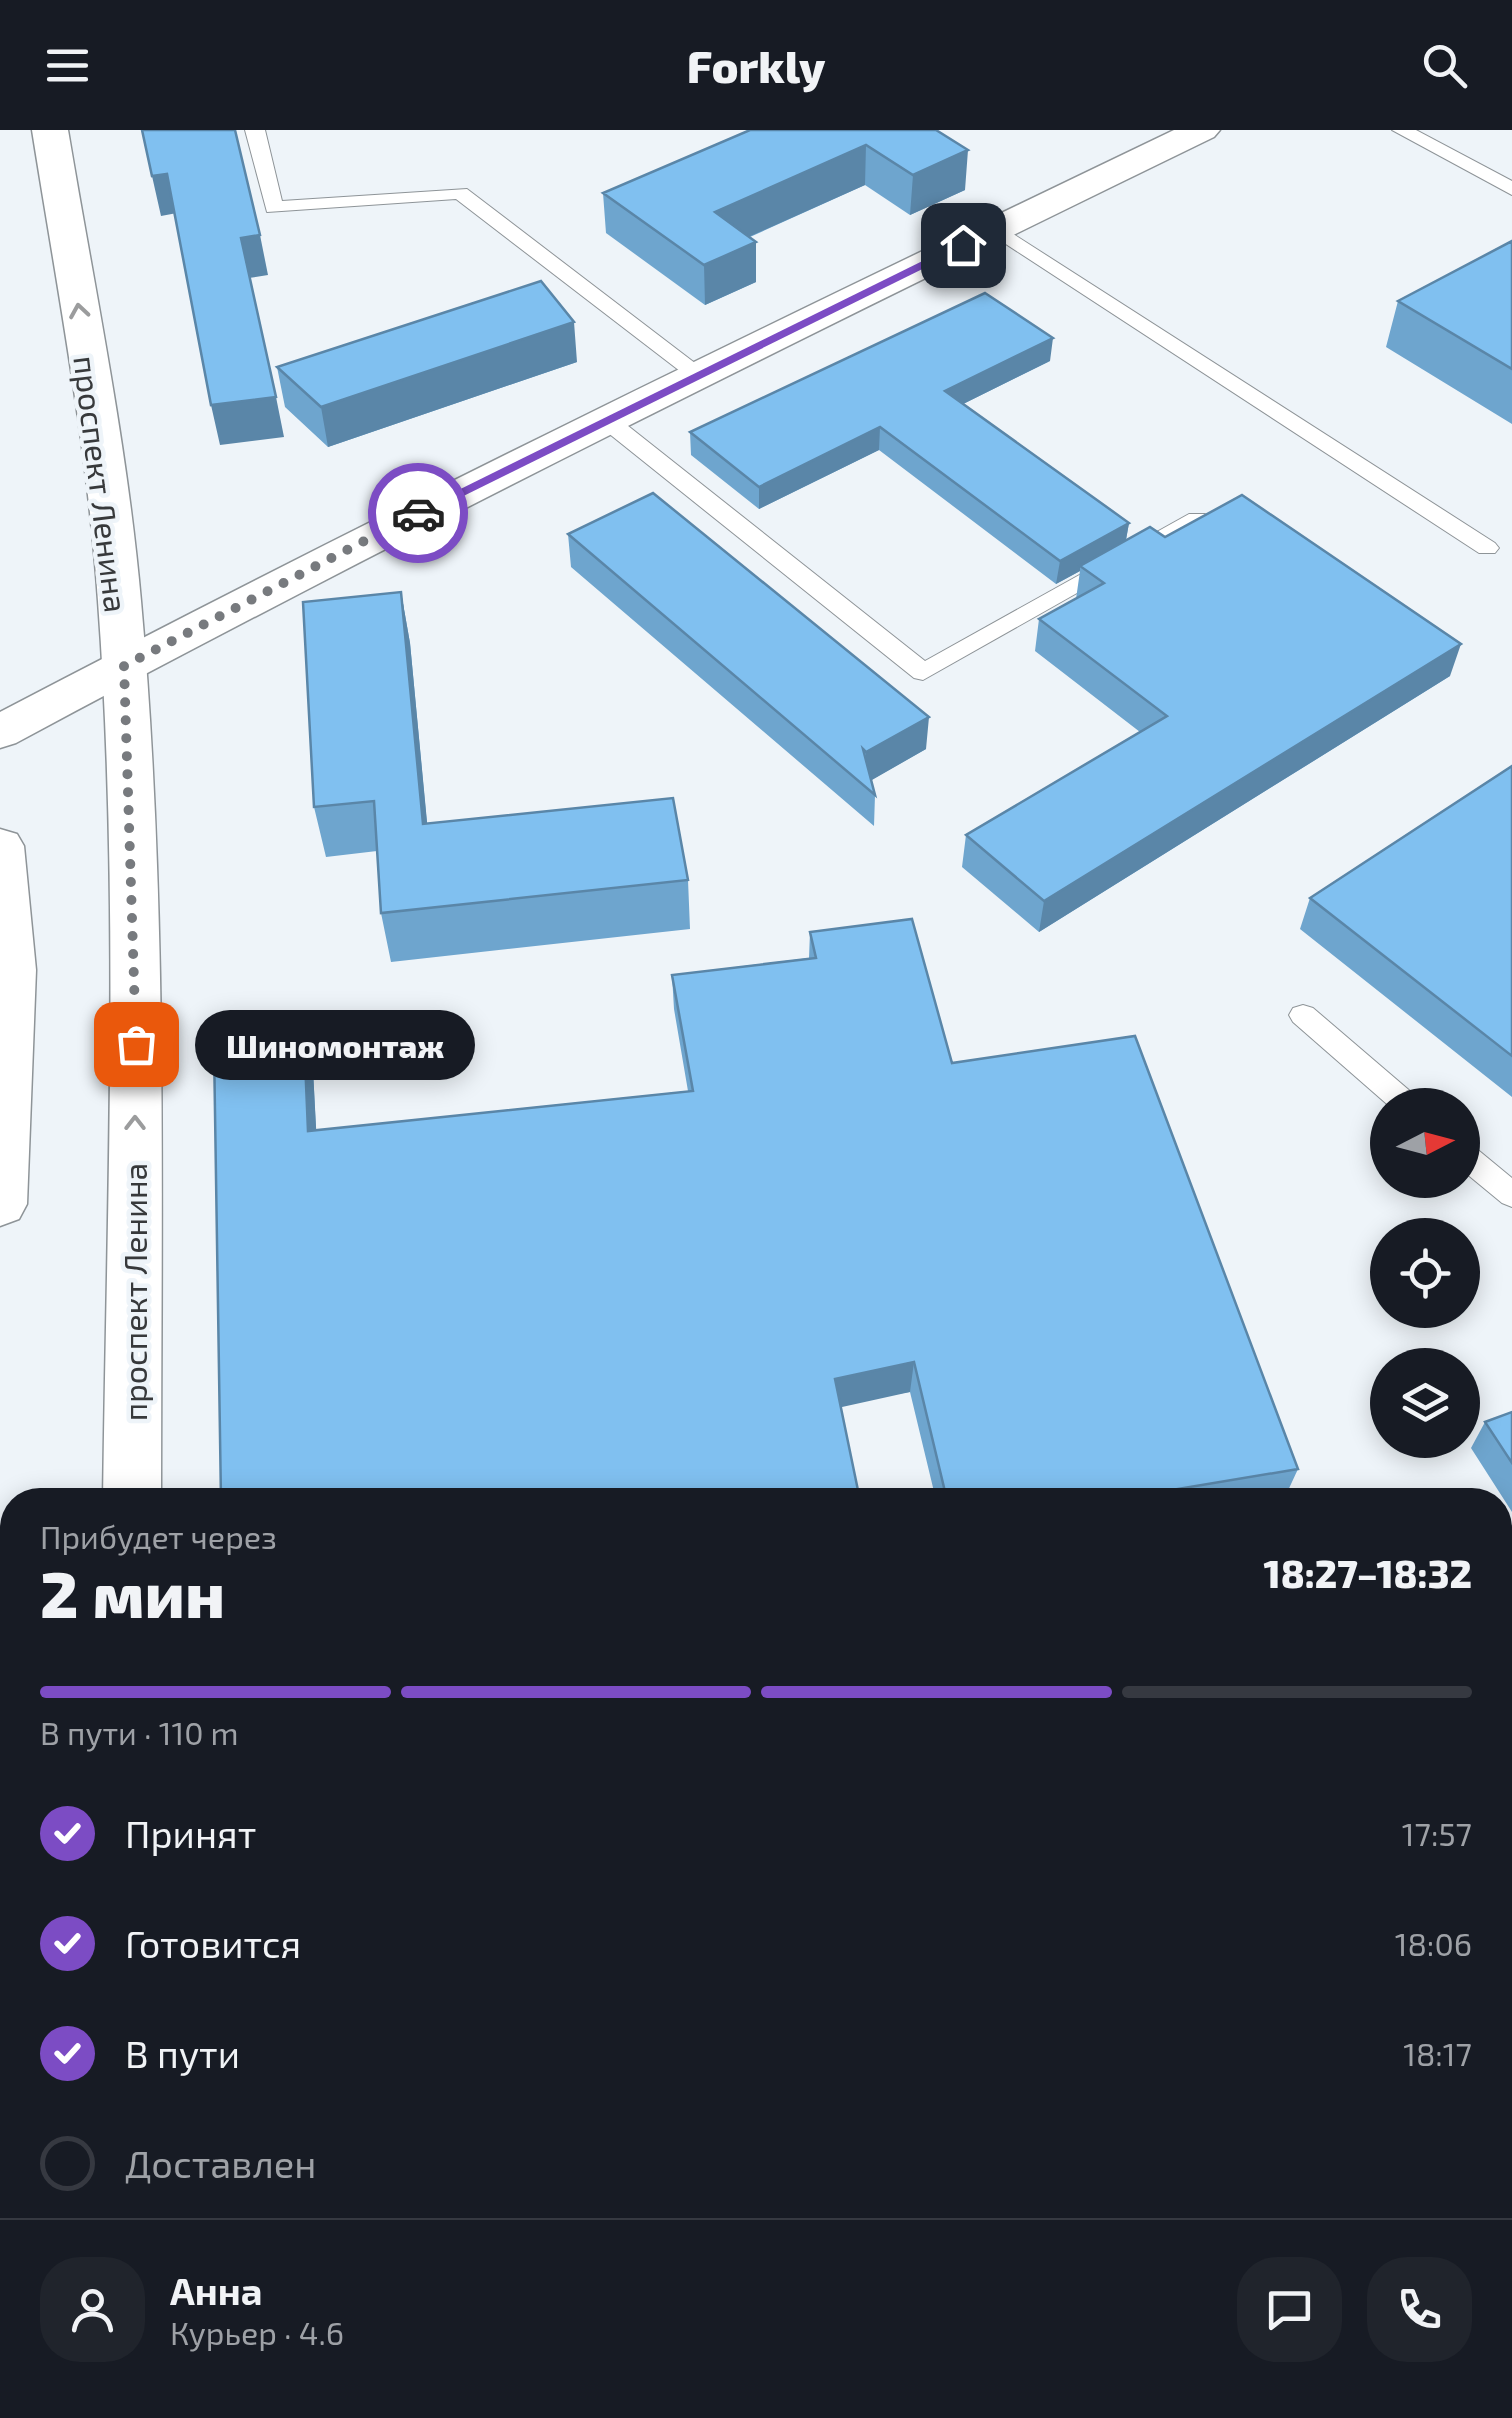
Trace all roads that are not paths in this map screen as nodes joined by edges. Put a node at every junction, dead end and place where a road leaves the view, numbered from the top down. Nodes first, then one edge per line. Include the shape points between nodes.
1 (50, 130) edge
2 (255, 130) edge
3 (1202, 130) edge
4 (1402, 130) edge
5 (1512, 189) edge
6 (996, 229) junction
7 (697, 372) junction
8 (606, 419) junction
9 (1197, 518) edge
10 (1487, 548) dead end
11 (124, 666) junction
12 (0, 732) edge
13 (0, 846) edge
14 (1303, 1015) dead end
15 (1387, 1088) edge
16 (1480, 1168) edge
17 (1512, 1195) edge
18 (0, 1204) edge
19 (132, 1488) edge

11 -> 1 main road, проспект Ленина via 102,454
2 - 7 lane via 274,208 460,193
3 - 6 main road
4 - 5 lane
6 - 7 main road
6 - 10 lane
7 - 8 main road
8 - 9 lane via 923,672
8 - 11 main road
11 - 12 main road
19 -> 11 main road, проспект Ленина via 136,1006
13 - 18 main road via 11,970
14 - 15 lane
16 - 17 lane

